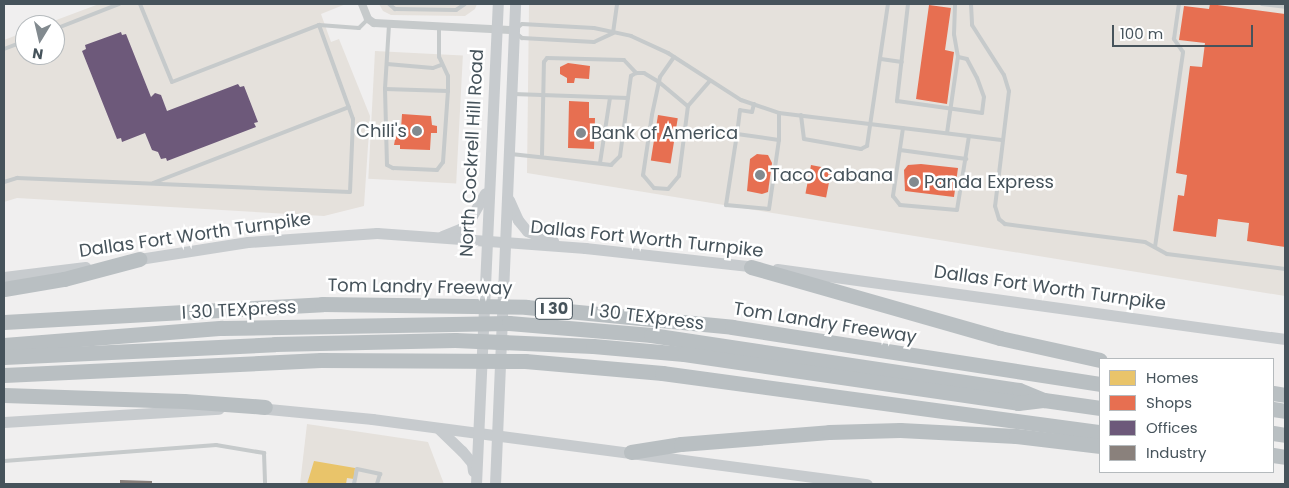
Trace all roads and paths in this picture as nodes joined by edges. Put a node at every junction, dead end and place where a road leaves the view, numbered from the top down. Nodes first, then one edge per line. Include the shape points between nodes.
1 (120, 4) edge
2 (140, 4) edge
3 (362, 4) edge
4 (389, 4) edge
5 (465, 4) edge
6 (498, 4) edge
7 (515, 4) edge
8 (616, 4) edge
9 (888, 4) edge
10 (908, 4) edge
11 (955, 4) edge
12 (970, 4) edge
13 (1179, 4) edge
14 (1262, 4) edge
15 (1285, 6) edge
16 (368, 19) junction
17 (65, 25) edge
18 (319, 25) junction
19 (389, 25) junction
20 (439, 28) junction
21 (496, 30) junction
22 (513, 30) junction
23 (613, 33) junction
24 (674, 57) junction
25 (958, 57) junction
26 (881, 59) junction
27 (902, 62) junction
28 (387, 64) junction
29 (441, 65) junction
30 (636, 73) junction
31 (710, 80) junction
32 (659, 82) junction
33 (385, 89) junction
34 (448, 91) junction
35 (511, 94) junction
36 (543, 95) junction
37 (610, 98) junction
38 (628, 98) junction
39 (754, 104) junction
40 (688, 106) junction
41 (349, 107) junction
42 (951, 108) junction
43 (779, 113) junction
44 (801, 115) junction
45 (872, 124) junction
46 (903, 128) junction
47 (947, 133) junction
48 (737, 134) junction
49 (969, 136) junction
50 (780, 140) junction
51 (1001, 140) junction
52 (900, 150) junction
53 (508, 154) junction
54 (542, 155) junction
55 (966, 159) junction
56 (600, 163) junction
57 (4, 182) edge
58 (151, 184) junction
59 (487, 186) junction
60 (507, 186) junction
61 (435, 238) junction
62 (485, 242) junction
63 (505, 243) junction
64 (576, 247) junction
65 (1155, 247) junction
66 (139, 259) junction
67 (751, 267) junction
68 (1285, 269) edge
69 (4, 277) edge
70 (4, 289) edge
71 (4, 322) edge
72 (1285, 338) edge
73 (5, 354) edge
74 (1099, 360) edge
75 (4, 375) edge
76 (1099, 384) edge
77 (4, 395) edge
78 (265, 407) junction
79 (1099, 408) edge
80 (4, 422) edge
81 (439, 429) junction
82 (1099, 432) edge
83 (477, 434) junction
84 (498, 437) junction
85 (1099, 446) edge
86 (631, 452) junction
87 (4, 461) edge
88 (265, 484) edge
89 (354, 484) edge
90 (377, 484) edge
91 (476, 484) edge
92 (495, 484) edge
93 (867, 484) edge

1 - 17 lane
2 - 18 lane via 172,82
3 - 16 street
4 - 5 lane via 395,8 456,10
6 - 21 main road, North Cockrell Hill Road
7 - 22 main road, North Cockrell Hill Road
8 - 23 lane
9 - 26 lane
10 - 27 lane
11 - 25 lane via 954,34
12 - 51 lane via 972,25 1004,75 1009,91
13 - 65 lane via 1174,39 1183,52
14 - 15 lane
16 - 18 lane via 359,28
16 - 19 street
18 - 41 lane
19 - 20 street
19 - 28 lane
20 - 21 street
20 - 29 lane
21 - 22 street
21 - 59 main road, North Cockrell Hill Road
22 - 23 lane via 522,24 594,28
22 - 23 lane via 522,38 594,42
22 - 35 main road, North Cockrell Hill Road
23 - 24 lane via 631,36
24 - 31 lane
24 - 32 lane via 664,68
25 - 42 lane
25 - 42 lane via 967,59 984,97 982,113
26 - 27 lane
26 - 45 lane
27 - 42 lane via 897,101
28 - 29 lane via 433,68
28 - 33 lane
29 - 34 lane via 448,76
30 - 32 lane via 644,73
30 - 36 lane via 624,60 547,58
30 - 38 lane via 631,76
31 - 39 lane
31 - 40 lane
32 - 40 lane
32 - 40 lane via 643,175 654,188 668,189 680,176
33 - 34 lane
33 - 34 lane via 387,165 437,170 443,162
35 - 36 lane
35 - 53 main road, North Cockrell Hill Road
36 - 37 lane
36 - 54 lane
37 - 38 lane
37 - 56 lane
38 - 56 lane via 620,156 611,165
39 - 43 lane
39 - 48 lane via 752,112 740,110
41 - 58 lane
41 - 58 lane via 353,119 350,192
42 - 47 lane
43 - 44 lane
43 - 50 lane
44 - 45 lane
44 - 45 lane via 804,139 861,149 867,146
45 - 46 lane
46 - 47 lane
46 - 52 lane
47 - 49 lane
48 - 50 lane
48 - 50 lane via 726,205 769,209
49 - 51 lane
49 - 55 lane
51 - 65 lane via 995,206 1005,224 1145,242
52 - 55 lane
52 - 55 lane via 893,196 900,205 957,210
53 - 54 lane
53 - 60 main road, North Cockrell Hill Road
54 - 56 lane
57 - 58 lane via 17,178
59 - 61 main road via 477,210 462,228
59 - 62 main road, North Cockrell Hill Road
60 - 63 main road, North Cockrell Hill Road
60 - 64 main road via 510,205 527,231 541,239
61 - 62 main road, Dallas Fort Worth Turnpike
61 - 66 main road, Dallas Fort Worth Turnpike via 377,233 304,236
62 - 63 main road, Dallas Fort Worth Turnpike
62 - 83 main road, North Cockrell Hill Road
63 - 64 main road, Dallas Fort Worth Turnpike
63 - 84 main road, North Cockrell Hill Road
64 - 67 main road, Dallas Fort Worth Turnpike
65 - 68 lane via 1167,254
66 - 69 main road, Dallas Fort Worth Turnpike
66 - 70 highway via 64,279
67 - 72 main road, Dallas Fort Worth Turnpike
67 - 74 highway via 1000,338
71 - 76 highway, Tom Landry Freeway / I 30 via 322,304 526,307 722,326
73 - 79 highway via 464,340 684,354 1018,403 1044,400
75 - 82 highway via 321,360 525,361 662,372
77 - 78 highway
78 - 80 main road
78 - 81 main road
81 - 83 main road
81 - 91 main road via 472,463
83 - 84 main road
83 - 91 main road, North Cockrell Hill Road
84 - 86 main road
84 - 92 main road, North Cockrell Hill Road
85 - 86 highway via 1016,436 900,430 829,432 681,444
86 - 93 main road
87 - 88 lane via 216,445 264,453
89 - 90 lane via 357,469 380,474

